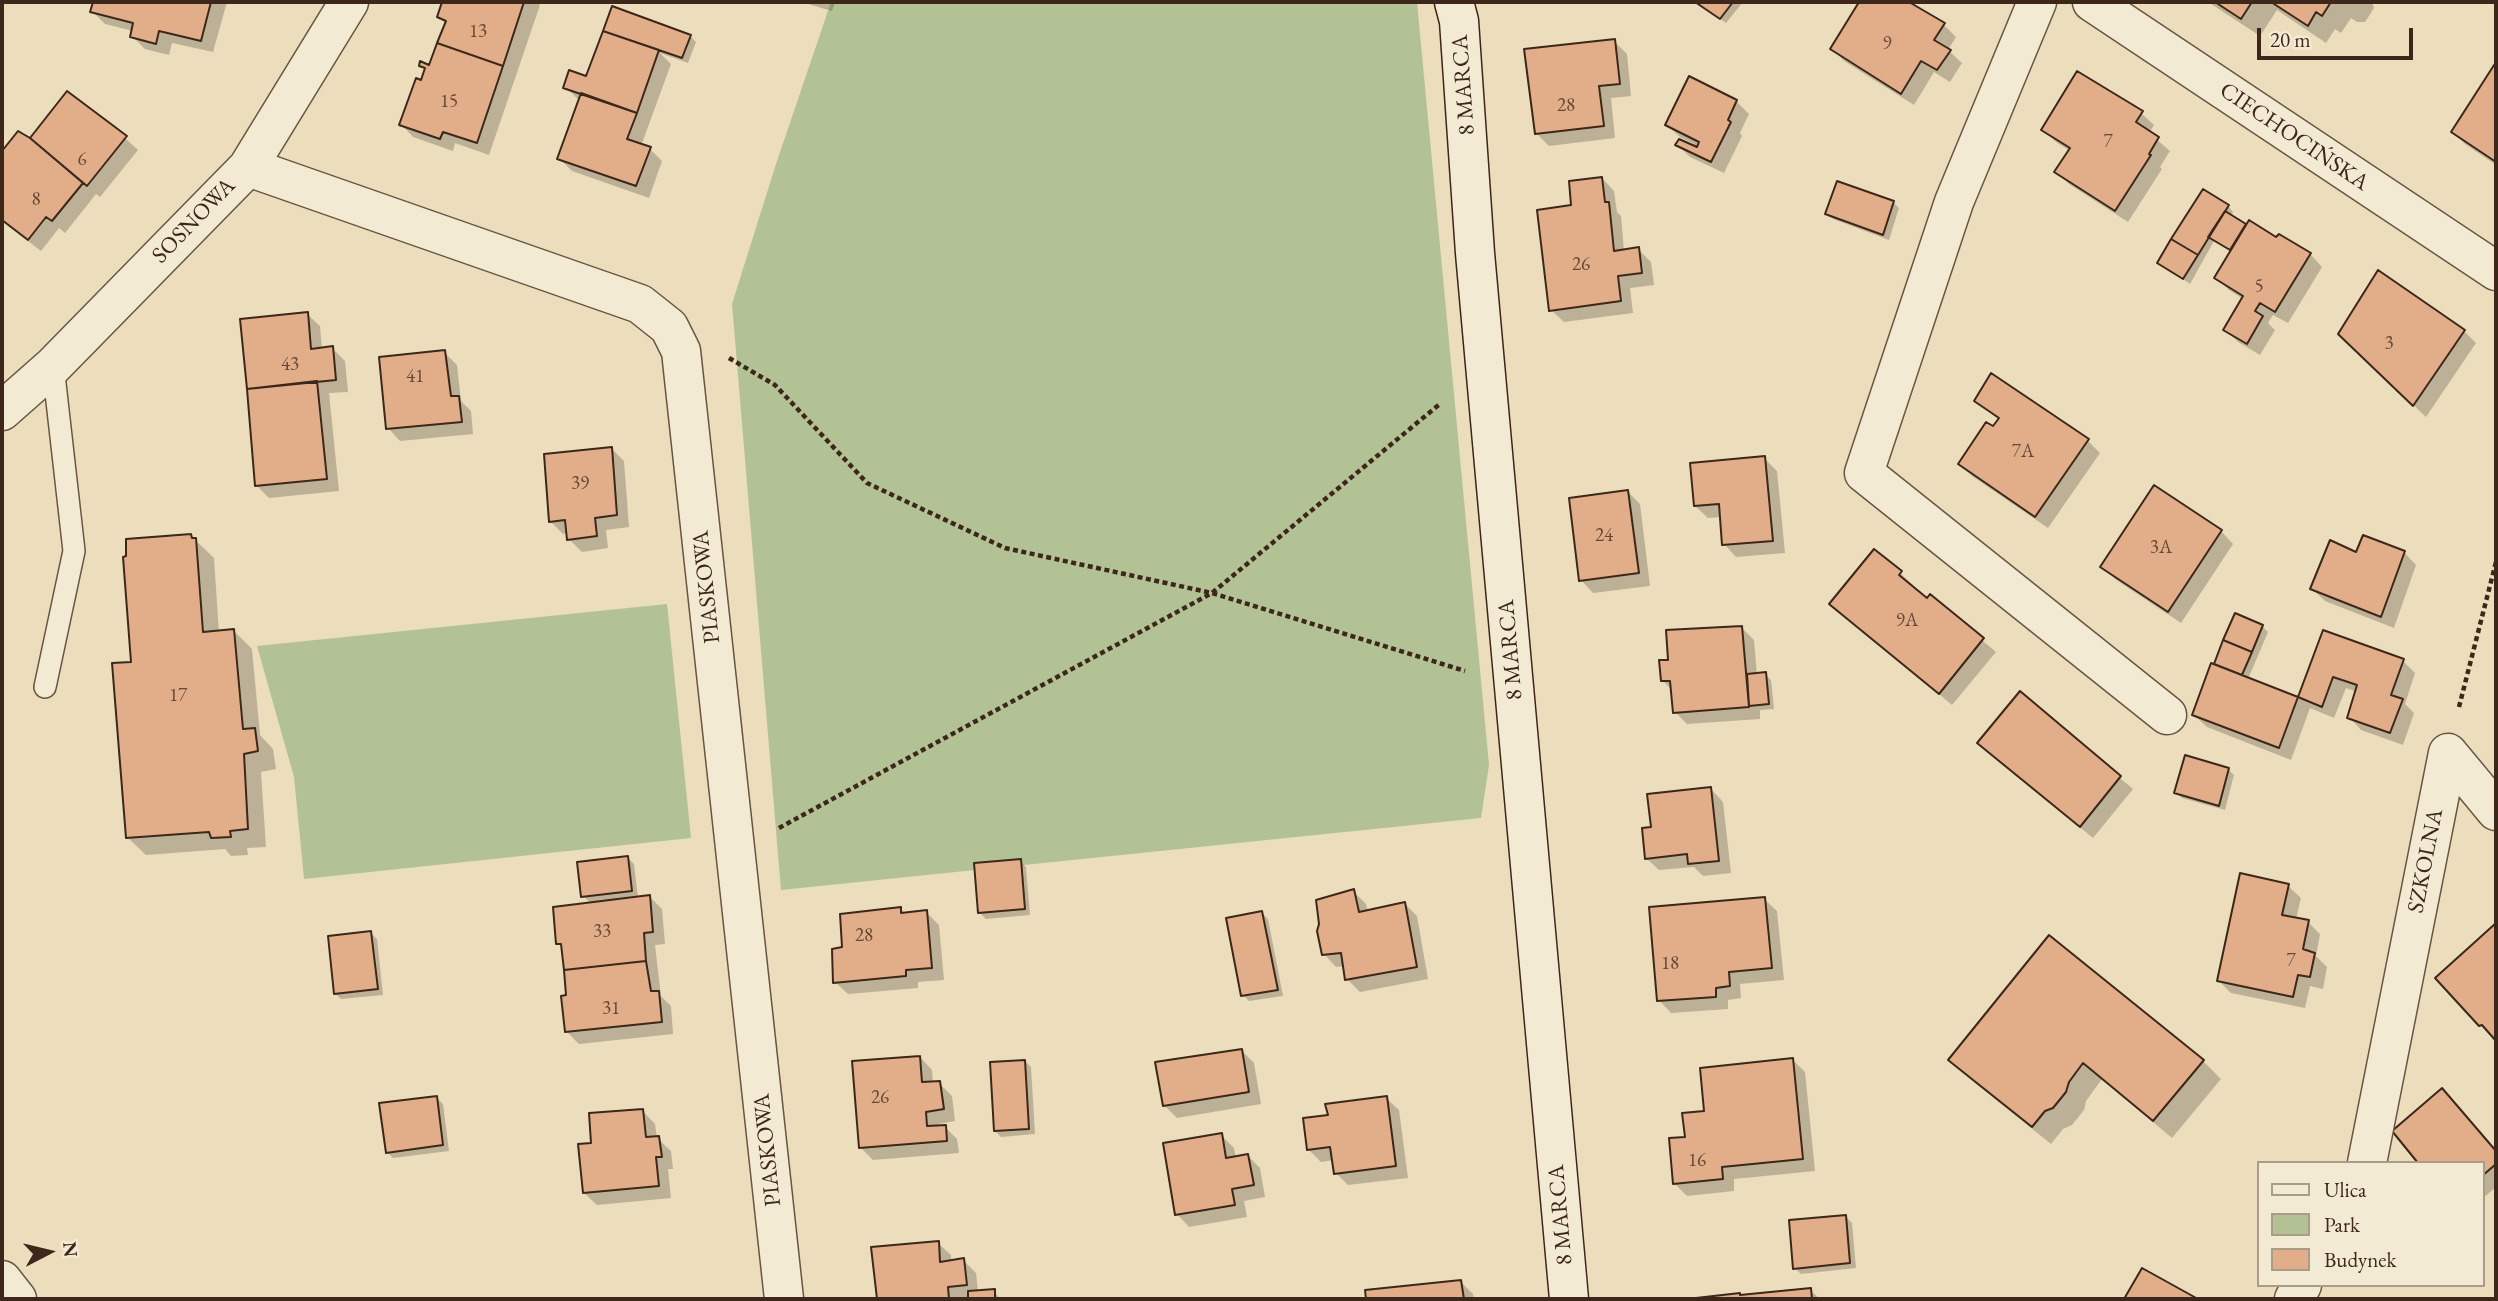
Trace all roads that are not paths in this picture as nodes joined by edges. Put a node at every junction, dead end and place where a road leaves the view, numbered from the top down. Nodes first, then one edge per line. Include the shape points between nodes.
1 (349, 2) edge
2 (1454, 2) edge
3 (2037, 2) edge
4 (2092, 2) edge
5 (248, 167) junction
6 (2496, 271) edge
7 (53, 366) junction
8 (2, 411) edge
9 (45, 687) dead end
10 (2167, 715) dead end
11 (2496, 811) edge
12 (2367, 1161) edge
13 (2, 1280) edge
14 (17, 1299) edge
15 (784, 1299) edge
16 (1569, 1299) edge

1 - 5 street, SOSNOWA
2 - 16 street, 8 MARCA
3 - 10 street via 1954,202 1864,473
4 - 6 street, CIECHOCIŃSKA
5 - 7 street, SOSNOWA
5 - 15 street, PIASKOWA via 640,304 669,327 681,351
7 - 8 street, SOSNOWA
7 - 9 lane via 74,551
11 - 12 street, SZKOLNA via 2448,753
13 - 14 street

